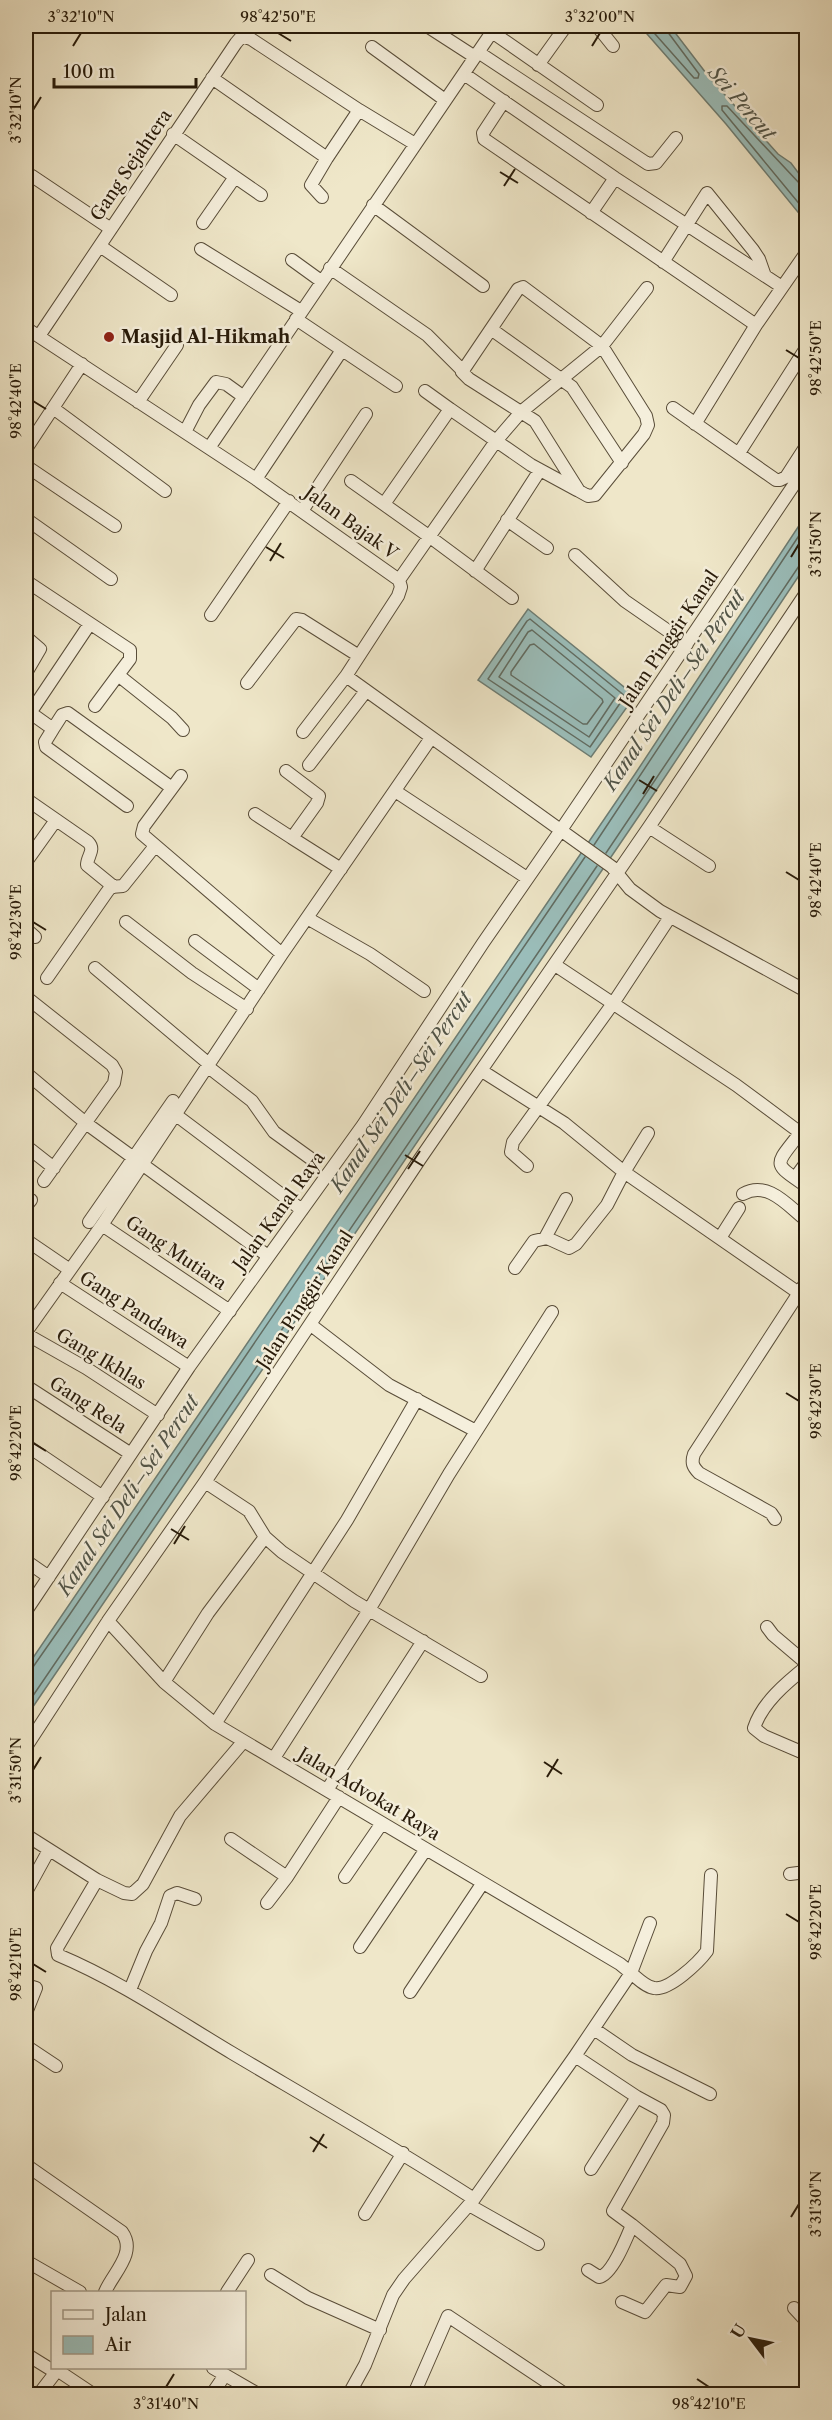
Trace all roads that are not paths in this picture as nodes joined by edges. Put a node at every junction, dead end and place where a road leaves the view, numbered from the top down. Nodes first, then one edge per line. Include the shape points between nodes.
1 (427, 26) edge
2 (566, 26) edge
3 (597, 26) edge
4 (497, 30) edge
5 (613, 46) dead end
6 (372, 47) dead end
7 (476, 55) junction
8 (538, 65) junction
9 (464, 74) junction
10 (212, 78) junction
11 (445, 100) junction
12 (504, 100) junction
13 (597, 105) dead end
14 (359, 110) junction
15 (173, 134) junction
16 (676, 138) dead end
17 (415, 144) junction
18 (327, 158) junction
19 (32, 176) dead end
20 (235, 177) junction
21 (615, 178) junction
22 (261, 195) dead end
23 (322, 197) dead end
24 (374, 205) junction
25 (591, 213) junction
26 (203, 223) dead end
27 (686, 225) junction
28 (111, 229) junction
29 (99, 246) junction
30 (201, 249) dead end
31 (807, 253) edge
32 (292, 260) dead end
33 (663, 262) junction
34 (330, 268) junction
35 (765, 276) junction
36 (321, 281) junction
37 (483, 286) dead end
38 (782, 287) junction
39 (647, 288) dead end
40 (171, 295) dead end
41 (298, 315) junction
42 (756, 325) junction
43 (26, 328) edge
44 (491, 329) junction
45 (39, 336) junction
46 (177, 345) dead end
47 (602, 346) junction
48 (807, 348) edge
49 (342, 350) junction
50 (82, 364) junction
51 (462, 370) junction
52 (562, 380) junction
53 (396, 386) dead end
54 (425, 391) dead end
55 (244, 397) junction
56 (138, 402) junction
57 (53, 408) junction
58 (673, 408) dead end
59 (450, 409) junction
60 (521, 412) junction
61 (366, 414) dead end
62 (695, 423) junction
63 (185, 432) junction
64 (496, 441) junction
65 (807, 446) edge
66 (209, 448) junction
67 (26, 449) edge
68 (739, 453) junction
69 (622, 463) junction
70 (26, 466) edge
71 (807, 467) edge
72 (540, 470) junction
73 (256, 479) junction
74 (351, 481) dead end
75 (165, 490) dead end
76 (579, 491) junction
77 (289, 501) junction
78 (384, 504) junction
79 (302, 511) junction
80 (26, 519) edge
81 (507, 520) junction
82 (115, 526) dead end
83 (430, 537) junction
84 (547, 548) dead end
85 (575, 555) dead end
86 (475, 571) junction
87 (111, 579) dead end
88 (399, 580) junction
89 (26, 581) edge
90 (807, 593) edge
91 (512, 598) dead end
92 (211, 615) dead end
93 (89, 625) junction
94 (26, 637) edge
95 (687, 644) junction
96 (359, 656) junction
97 (26, 673) edge
98 (117, 675) junction
99 (345, 676) junction
100 (247, 683) dead end
101 (366, 691) junction
102 (95, 706) dead end
103 (53, 729) junction
104 (183, 730) dead end
105 (303, 732) dead end
106 (431, 738) junction
107 (309, 765) dead end
108 (286, 771) dead end
109 (181, 776) dead end
110 (172, 788) junction
111 (395, 791) junction
112 (26, 799) edge
113 (127, 806) dead end
114 (255, 814) dead end
115 (56, 820) junction
116 (649, 827) junction
117 (563, 832) junction
118 (292, 838) junction
119 (155, 846) junction
120 (26, 862) edge
121 (709, 866) dead end
122 (341, 868) junction
123 (614, 870) junction
124 (527, 878) junction
125 (114, 887) junction
126 (670, 917) junction
127 (307, 918) junction
128 (126, 922) dead end
129 (195, 941) dead end
130 (282, 954) junction
131 (555, 964) junction
132 (94, 968) dead end
133 (47, 978) dead end
134 (259, 989) junction
135 (424, 991) dead end
136 (807, 991) edge
137 (26, 997) edge
138 (614, 1002) junction
139 (247, 1009) junction
140 (208, 1065) junction
141 (482, 1071) junction
142 (26, 1073) edge
143 (173, 1101) dead end
144 (538, 1107) junction
145 (176, 1115) junction
146 (87, 1124) junction
147 (648, 1133) dead end
148 (803, 1135) edge
149 (26, 1146) edge
150 (310, 1158) dead end
151 (138, 1161) junction
152 (807, 1163) edge
153 (527, 1166) dead end
154 (54, 1167) junction
155 (624, 1172) junction
156 (795, 1179) junction
157 (44, 1181) dead end
158 (807, 1186) edge
159 (743, 1194) dead end
160 (566, 1199) dead end
161 (740, 1208) dead end
162 (302, 1209) junction
163 (807, 1220) edge
164 (96, 1223) junction
165 (544, 1238) junction
166 (720, 1238) junction
167 (26, 1240) edge
168 (268, 1256) junction
169 (515, 1268) dead end
170 (70, 1270) junction
171 (60, 1283) junction
172 (804, 1291) edge
173 (230, 1311) junction
174 (552, 1312) dead end
175 (311, 1325) junction
176 (26, 1329) edge
177 (189, 1367) junction
178 (26, 1386) edge
179 (417, 1399) junction
180 (158, 1414) junction
181 (476, 1431) junction
182 (26, 1445) edge
183 (131, 1455) junction
184 (205, 1482) junction
185 (103, 1497) junction
186 (775, 1519) dead end
187 (265, 1537) junction
188 (26, 1561) edge
189 (314, 1573) junction
190 (49, 1577) junction
191 (369, 1610) junction
192 (26, 1611) edge
193 (108, 1621) junction
194 (767, 1627) dead end
195 (423, 1641) junction
196 (807, 1665) edge
197 (481, 1676) dead end
198 (164, 1682) junction
199 (215, 1724) junction
200 (243, 1742) junction
201 (26, 1747) edge
202 (807, 1754) edge
203 (274, 1758) junction
204 (327, 1790) junction
205 (339, 1797) junction
206 (382, 1823) junction
207 (26, 1835) edge
208 (231, 1839) dead end
209 (49, 1850) junction
210 (426, 1850) junction
211 (807, 1872) edge
212 (790, 1874) dead end
213 (711, 1875) dead end
214 (287, 1877) junction
215 (345, 1877) dead end
216 (97, 1880) junction
217 (482, 1884) junction
218 (26, 1892) edge
219 (195, 1899) dead end
220 (267, 1903) dead end
221 (650, 1923) dead end
222 (360, 1947) dead end
223 (631, 1973) junction
224 (26, 1985) edge
225 (130, 1990) junction
226 (410, 1992) dead end
227 (26, 2013) edge
228 (594, 2029) junction
229 (26, 2046) edge
230 (575, 2056) junction
231 (56, 2066) dead end
232 (710, 2094) dead end
233 (637, 2097) junction
234 (26, 2114) edge
235 (26, 2120) edge
236 (403, 2153) junction
237 (26, 2165) edge
238 (591, 2169) dead end
239 (472, 2202) junction
240 (365, 2214) dead end
241 (632, 2225) junction
242 (538, 2244) dead end
243 (248, 2260) dead end
244 (26, 2261) edge
245 (588, 2270) dead end
246 (271, 2275) dead end
247 (78, 2291) edge
248 (106, 2291) edge
249 (228, 2291) edge
250 (622, 2302) dead end
251 (794, 2308) dead end
252 (807, 2321) edge
253 (380, 2330) junction
254 (26, 2354) edge
255 (51, 2367) edge
256 (216, 2369) edge
257 (57, 2370) edge
258 (225, 2375) junction
259 (39, 2394) edge
260 (93, 2394) edge
261 (212, 2394) edge
262 (258, 2394) edge
263 (349, 2394) edge
264 (414, 2394) edge
265 (565, 2394) edge

1 - 7 street
2 - 8 street
3 - 5 street
4 - 7 street
4 - 8 street
6 - 11 street
7 - 9 street
7 - 16 street via 650,165
8 - 13 street
9 - 11 street
9 - 12 street
10 - 14 street, Gang Sejahtera via 239,39 246,36
10 - 15 street, Gang Sejahtera
10 - 18 street
11 - 17 street
12 - 21 street
12 - 25 street via 483,133 484,139
14 - 17 street, Gang Sejahtera
14 - 18 street
15 - 20 street
15 - 28 street, Gang Sejahtera
17 - 24 street
18 - 23 street via 311,185
19 - 28 street
20 - 22 street
20 - 26 street
21 - 25 street
21 - 27 street
24 - 34 street
24 - 37 street
25 - 33 street
27 - 33 street
27 - 35 street
27 - 35 street via 707,193 753,250
28 - 29 street, Gang Sejahtera
29 - 40 street
29 - 45 street, Gang Sejahtera
30 - 41 street
31 - 38 street
32 - 36 street
33 - 42 street
34 - 36 street
34 - 51 street via 427,335
35 - 38 street
36 - 41 street
38 - 42 street
39 - 47 street
41 - 49 street
41 - 55 street
42 - 62 street
43 - 45 street, Jalan Bajak V
44 - 47 street via 523,287
44 - 51 street
44 - 52 street
45 - 50 street, Jalan Bajak V
46 - 56 street
47 - 52 street
47 - 69 street via 648,421 644,434
48 - 68 street
49 - 53 street
49 - 73 street
50 - 56 street, Jalan Bajak V
50 - 57 street
51 - 60 street via 469,379
52 - 60 street
52 - 69 street via 579,394
54 - 59 street
55 - 63 street via 216,382
55 - 66 street
56 - 63 street, Jalan Bajak V
57 - 67 street
57 - 75 street
58 - 62 street
59 - 64 street
59 - 78 street
60 - 64 street
60 - 76 street via 539,426
61 - 79 street
62 - 68 street
63 - 66 street, Jalan Bajak V
64 - 72 street
64 - 83 street
65 - 68 street via 780,480
66 - 73 street, Jalan Bajak V
69 - 76 street via 595,495
70 - 82 street
71 - 95 street, Jalan Pinggir Kanal
72 - 76 street
72 - 81 street
73 - 77 street, Jalan Bajak V
74 - 78 street
77 - 79 street, Jalan Bajak V
77 - 92 street
78 - 83 street
79 - 88 street, Jalan Bajak V
80 - 87 street
81 - 84 street
81 - 86 street
83 - 86 street
83 - 88 street
85 - 95 street via 625,601
86 - 91 street
88 - 96 street, Jalan Bajak V via 398,596
89 - 93 street
90 - 116 street, Jalan Pinggir Kanal
93 - 98 street via 130,650 130,659
93 - 103 street via 32,710 35,717
94 - 97 street via 40,649
95 - 117 street, Jalan Pinggir Kanal
96 - 99 street, Jalan Bajak V
96 - 100 street via 296,619
98 - 102 street
98 - 104 street
99 - 101 street
99 - 105 street, Jalan Bajak V
101 - 106 street
101 - 107 street
103 - 110 street via 68,713
103 - 113 street via 46,747
106 - 111 street
106 - 117 street
108 - 118 street via 319,796
109 - 110 street
110 - 119 street via 142,831
111 - 122 street
111 - 124 street
112 - 115 street
114 - 118 street
115 - 120 street
115 - 125 street via 91,845 87,865
116 - 121 street
116 - 123 street, Jalan Pinggir Kanal
117 - 123 street
117 - 124 street, Jalan Kanal Raya
118 - 122 street
119 - 125 street via 123,886
119 - 130 street
122 - 127 street
123 - 126 street via 630,888
123 - 131 street, Jalan Pinggir Kanal
124 - 162 street, Jalan Kanal Raya via 363,1125
125 - 133 street
126 - 136 street
126 - 138 street
127 - 130 street
127 - 135 street
128 - 139 street via 192,974
129 - 134 street
130 - 134 street
131 - 138 street
131 - 141 street, Jalan Pinggir Kanal
132 - 140 street
134 - 139 street
137 - 146 street via 115,1068 114,1083
138 - 144 street
138 - 148 street
139 - 140 street
140 - 145 street
140 - 150 street via 252,1101 274,1132
141 - 144 street
141 - 175 street, Jalan Pinggir Kanal
142 - 146 street
143 - 151 street
144 - 153 street via 511,1149
144 - 155 street
145 - 151 street
145 - 162 street
146 - 151 street
146 - 154 street
147 - 155 street
148 - 156 street via 782,1155 780,1163
149 - 154 street
151 - 164 street
151 - 168 street
152 - 156 street
154 - 157 street
155 - 165 street via 607,1205 576,1244 569,1248
155 - 166 street
156 - 158 street
159 - 163 street via 758,1189 771,1192
160 - 165 street
161 - 166 street
162 - 168 street, Jalan Kanal Raya
164 - 170 street
164 - 173 street, Gang Mutiara
165 - 169 street via 534,1241
166 - 172 street
167 - 170 street
168 - 173 street, Jalan Kanal Raya
170 - 171 street
171 - 176 street
171 - 177 street, Gang Pandawa
172 - 186 street via 693,1460 699,1473 771,1513
173 - 177 street, Jalan Kanal Raya
174 - 181 street
175 - 179 street via 389,1385
175 - 184 street, Jalan Pinggir Kanal
176 - 180 street, Gang Ikhlas
177 - 180 street, Jalan Kanal Raya
178 - 183 street, Gang Rela
179 - 181 street
179 - 189 street
180 - 183 street, Jalan Kanal Raya
181 - 191 street
182 - 185 street
183 - 185 street, Jalan Kanal Raya
184 - 187 street via 249,1511
184 - 193 street, Jalan Pinggir Kanal
185 - 190 street, Jalan Kanal Raya
187 - 189 street
187 - 198 street via 208,1613
188 - 190 street
189 - 191 street
189 - 199 street
190 - 192 street, Jalan Kanal Raya
191 - 195 street
191 - 203 street
193 - 198 street, Jalan Advokat Raya
193 - 201 street, Jalan Pinggir Kanal
194 - 196 street
195 - 197 street
195 - 204 street
196 - 202 street via 776,1694 754,1728
198 - 199 street, Jalan Advokat Raya
199 - 200 street, Jalan Advokat Raya
200 - 203 street, Jalan Advokat Raya
200 - 216 street via 180,1816 136,1891 124,1893
203 - 204 street, Jalan Advokat Raya
204 - 205 street, Jalan Advokat Raya
205 - 206 street, Jalan Advokat Raya
205 - 214 street
206 - 210 street, Jalan Advokat Raya
206 - 215 street
207 - 209 street
208 - 214 street
209 - 216 street
209 - 218 street
210 - 217 street, Jalan Advokat Raya
210 - 222 street
211 - 212 street
213 - 223 street, Jalan Advokat Raya via 707,1951 701,1959 657,1989
214 - 220 street
216 - 225 street via 56,1952
217 - 223 street, Jalan Advokat Raya
217 - 226 street
219 - 225 street via 177,1893 170,1896
221 - 223 street
223 - 228 street
224 - 227 street via 36,1988
225 - 236 street
228 - 230 street
228 - 232 street via 632,2055
229 - 231 street
230 - 233 street
230 - 239 street
233 - 238 street
233 - 241 street via 661,2109 664,2119 613,2211
234 - 235 street
236 - 239 street
236 - 240 street
237 - 248 street via 127,2239 127,2253
239 - 242 street
239 - 253 street via 404,2279 393,2295
241 - 245 street via 607,2274 599,2277
241 - 250 street via 680,2264 686,2276 680,2287 666,2285 645,2312
243 - 249 street
244 - 247 street
246 - 253 street via 308,2298
251 - 252 street
253 - 263 street
254 - 255 street
256 - 258 street
257 - 259 street
257 - 260 street
258 - 261 street
258 - 262 street
264 - 265 street via 448,2316

